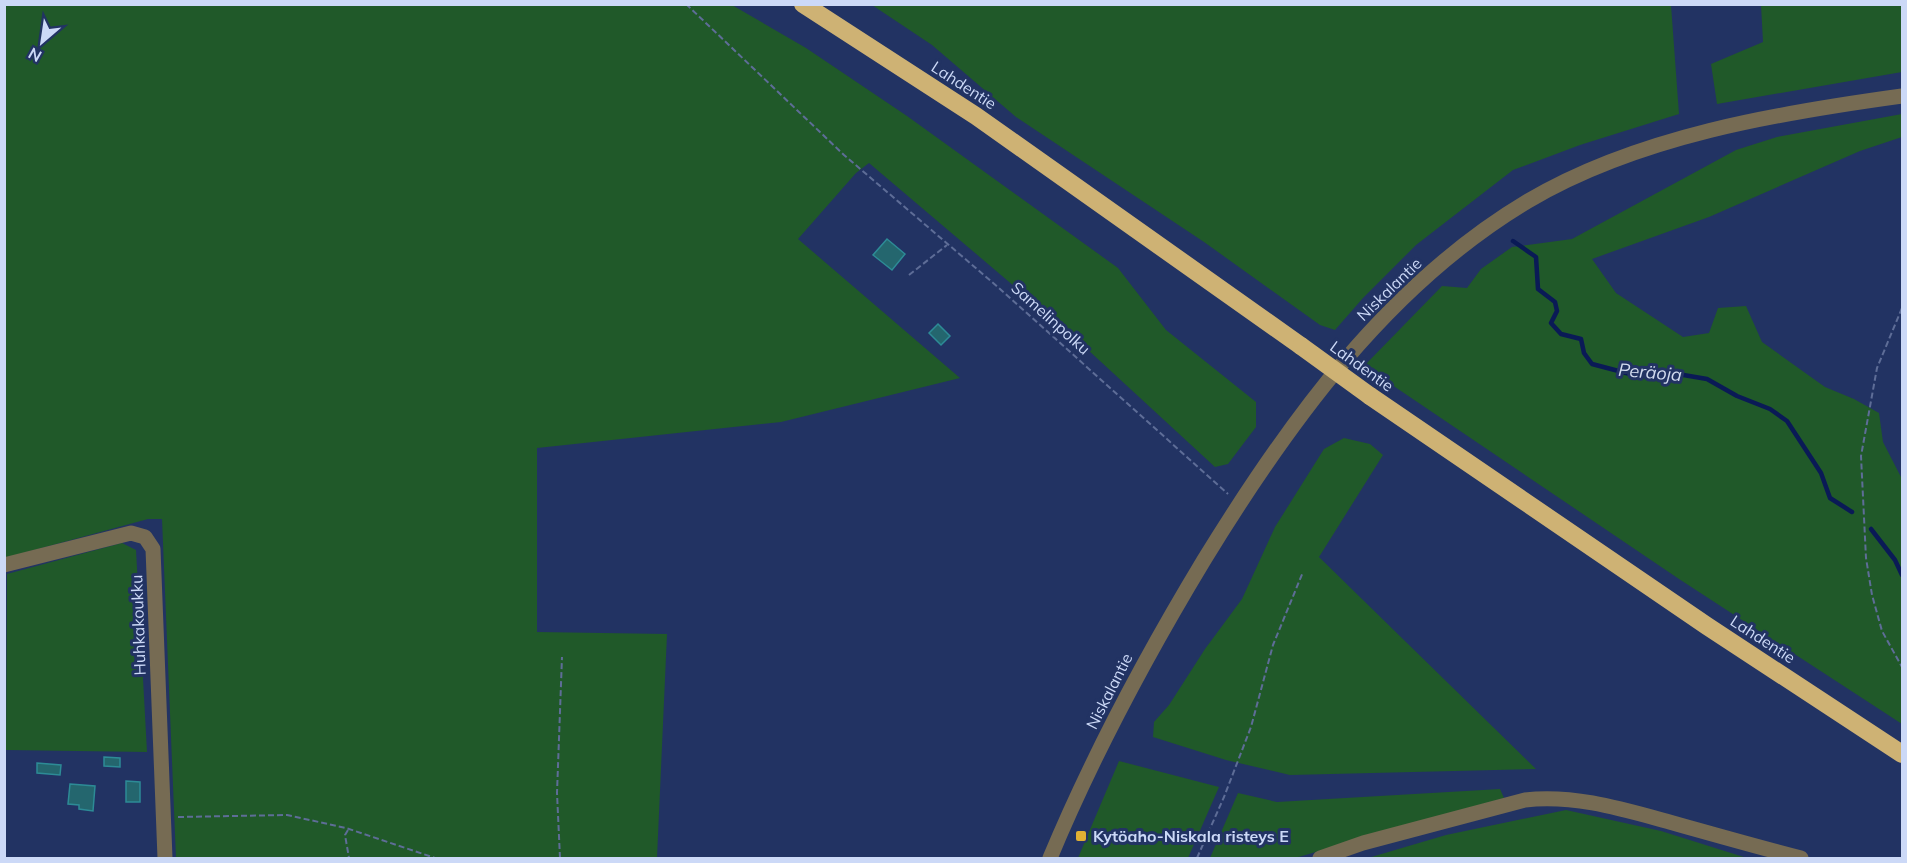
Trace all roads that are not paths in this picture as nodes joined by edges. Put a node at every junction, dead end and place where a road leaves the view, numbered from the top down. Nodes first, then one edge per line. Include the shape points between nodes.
1 (803, 4) edge
2 (1902, 96) edge
3 (4, 565) edge
4 (1902, 754) edge
5 (165, 858) edge
6 (1050, 858) edge
7 (1320, 858) edge
8 (1801, 858) edge

1 - 4 highway, Lahdentie, bridge via 976,116 1370,396
2 - 6 street, Niskalantie via 1700,133 1621,158 1529,200 1483,231 1404,297 1322,390 1239,503 1132,684
3 - 5 street, Huhkakoukku via 131,533 145,537 153,549
7 - 8 street via 1363,843 1547,797 1637,814

